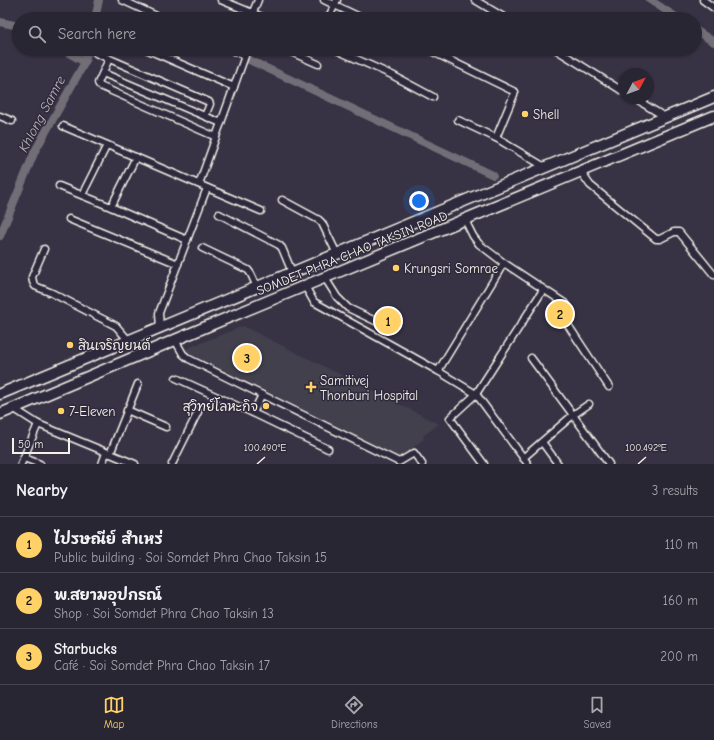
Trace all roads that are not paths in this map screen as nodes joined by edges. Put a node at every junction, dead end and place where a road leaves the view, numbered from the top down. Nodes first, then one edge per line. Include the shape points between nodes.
1 (122, 0) edge
2 (221, 0) edge
3 (258, 0) edge
4 (324, 0) edge
5 (475, 0) edge
6 (703, 0) edge
7 (336, 3) edge
8 (714, 8) edge
9 (148, 12) edge
10 (251, 12) edge
11 (253, 12) edge
12 (332, 12) edge
13 (352, 12) edge
14 (495, 12) edge
15 (102, 56) edge
16 (162, 56) edge
17 (245, 56) edge
18 (300, 56) edge
19 (350, 56) edge
20 (441, 56) edge
21 (566, 56) edge
22 (109, 59) junction
23 (318, 64) dead end
24 (103, 73) junction
25 (234, 87) junction
26 (618, 88) edge
27 (433, 97) dead end
28 (714, 97) edge
29 (644, 104) edge
30 (0, 116) edge
31 (204, 116) junction
32 (714, 116) edge
33 (665, 117) junction
34 (458, 120) dead end
35 (12, 121) dead end
36 (221, 123) junction
37 (63, 126) dead end
38 (216, 137) junction
39 (496, 138) junction
40 (107, 145) junction
41 (136, 157) junction
42 (546, 168) junction
43 (581, 172) junction
44 (199, 184) junction
45 (58, 186) dead end
46 (207, 188) junction
47 (82, 195) junction
48 (282, 200) dead end
49 (111, 206) junction
50 (261, 211) dead end
51 (219, 214) dead end
52 (69, 219) dead end
53 (465, 220) junction
54 (187, 240) junction
55 (202, 248) dead end
56 (44, 249) dead end
57 (337, 254) junction
58 (504, 263) junction
59 (178, 264) junction
60 (312, 264) junction
61 (288, 274) junction
62 (714, 275) edge
63 (322, 279) junction
64 (305, 286) junction
65 (257, 287) junction
66 (543, 290) junction
67 (292, 291) junction
68 (388, 327) dead end
69 (160, 328) junction
70 (175, 340) junction
71 (129, 341) junction
72 (531, 358) dead end
73 (438, 371) junction
74 (176, 378) dead end
75 (138, 384) dead end
76 (609, 387) dead end
77 (0, 394) edge
78 (476, 394) junction
79 (262, 395) junction
80 (589, 404) dead end
81 (13, 408) junction
82 (127, 410) junction
83 (198, 412) dead end
84 (253, 413) junction
85 (0, 414) edge
86 (573, 415) junction
87 (38, 424) junction
88 (166, 427) dead end
89 (542, 442) junction
90 (328, 449) dead end
91 (108, 453) junction
92 (24, 458) junction
93 (524, 458) junction
94 (21, 464) edge
95 (40, 464) edge
96 (102, 464) edge
97 (135, 464) edge
98 (172, 464) edge
99 (422, 464) edge
100 (484, 464) edge
101 (528, 464) edge
102 (558, 464) edge
103 (609, 464) edge

1 - 9 street
2 - 10 street
3 - 11 street
4 - 7 street
5 - 14 street
6 - 8 street
7 - 12 street
7 - 13 street
15 - 22 street
16 - 25 street
17 - 25 street
18 - 23 street
19 - 27 street
20 - 39 street via 515,92
21 - 26 street
22 - 24 street
22 - 31 street via 209,102
24 - 31 street
24 - 38 street via 98,83 100,86
25 - 36 street
28 - 33 main road, SOMDET PHRA CHAO TAKSIN ROAD
29 - 33 street
30 - 35 street
31 - 36 street
32 - 43 main road, SOMDET PHRA CHAO TAKSIN ROAD
33 - 42 main road, SOMDET PHRA CHAO TAKSIN ROAD
34 - 39 street
36 - 38 street
37 - 40 street
38 - 44 street
39 - 42 street
40 - 41 street
40 - 47 street
41 - 44 street
41 - 49 street
42 - 57 main road, SOMDET PHRA CHAO TAKSIN ROAD
43 - 53 main road, SOMDET PHRA CHAO TAKSIN ROAD
43 - 62 street via 590,185 656,239 679,232
44 - 46 street
45 - 47 street
46 - 50 street
46 - 54 street
47 - 49 street
48 - 57 street via 319,220
49 - 54 street
51 - 61 street via 279,244
52 - 59 street
53 - 58 street via 479,244
53 - 63 main road, SOMDET PHRA CHAO TAKSIN ROAD
54 - 59 street
55 - 65 street via 248,270
56 - 71 street via 32,277 35,286 116,326
57 - 60 main road, SOMDET PHRA CHAO TAKSIN ROAD
58 - 66 street
58 - 73 street
59 - 69 street via 159,313
60 - 61 main road, SOMDET PHRA CHAO TAKSIN ROAD
60 - 63 main road
61 - 65 main road, SOMDET PHRA CHAO TAKSIN ROAD
61 - 67 main road
63 - 64 main road, SOMDET PHRA CHAO TAKSIN ROAD
63 - 68 street via 348,308
64 - 67 main road, SOMDET PHRA CHAO TAKSIN ROAD
64 - 73 street via 314,302
65 - 69 main road, SOMDET PHRA CHAO TAKSIN ROAD
66 - 76 street via 566,304 569,312 566,322
66 - 78 street
67 - 70 main road, SOMDET PHRA CHAO TAKSIN ROAD
69 - 71 main road, SOMDET PHRA CHAO TAKSIN ROAD
70 - 79 street via 183,354 189,358
70 - 81 main road, SOMDET PHRA CHAO TAKSIN ROAD
71 - 77 main road, SOMDET PHRA CHAO TAKSIN ROAD
72 - 86 street
73 - 78 street
74 - 84 street
75 - 82 street
78 - 93 street
78 - 100 street via 450,418
79 - 84 street
79 - 99 street via 399,462 414,453
80 - 86 street
81 - 85 main road, SOMDET PHRA CHAO TAKSIN ROAD
81 - 87 street
82 - 88 street
82 - 91 street
83 - 98 street
84 - 90 street
86 - 89 street
86 - 103 street
87 - 91 street
87 - 92 street
89 - 93 street
89 - 102 street
91 - 96 street
91 - 97 street
92 - 94 street
92 - 95 street
93 - 101 street

